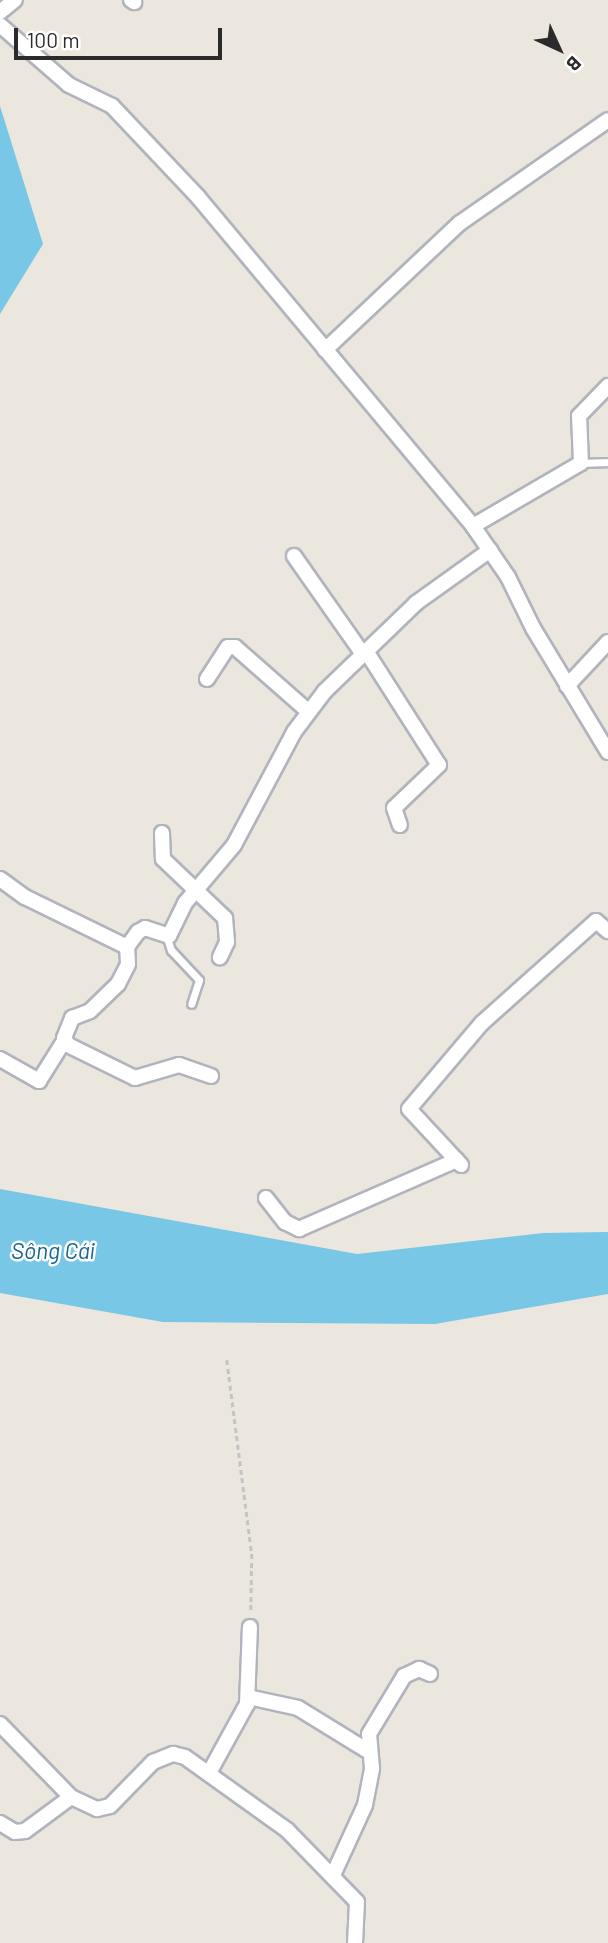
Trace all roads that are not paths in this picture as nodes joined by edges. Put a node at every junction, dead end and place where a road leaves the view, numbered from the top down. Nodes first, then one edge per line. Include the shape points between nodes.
1 (15, 0) edge
2 (0, 12) edge
3 (0, 25) edge
4 (608, 120) edge
5 (325, 350) junction
6 (608, 386) edge
7 (608, 462) edge
8 (581, 463) junction
9 (472, 526) junction
10 (490, 550) junction
11 (294, 556) dead end
12 (608, 642) edge
13 (364, 653) junction
14 (207, 679) dead end
15 (566, 686) junction
16 (309, 712) junction
17 (608, 752) edge
18 (401, 825) dead end
19 (162, 833) dead end
20 (0, 879) edge
21 (194, 892) junction
22 (608, 931) edge
23 (167, 938) junction
24 (127, 947) junction
25 (220, 957) dead end
26 (191, 1004) dead end
27 (64, 1041) junction
28 (0, 1059) edge
29 (211, 1076) dead end
30 (266, 1198) dead end
31 (250, 1627) road end
32 (430, 1674) dead end
33 (248, 1697) junction
34 (0, 1724) edge
35 (368, 1751) junction
36 (209, 1773) junction
37 (71, 1797) junction
38 (0, 1823) edge
39 (333, 1875) junction
40 (355, 1943) edge

1 - 2 street
3 - 5 street via 69,85 112,106 131,125
4 - 5 street via 460,223
5 - 9 street
6 - 8 street via 579,416
7 - 8 lane
8 - 9 street
9 - 10 street
10 - 13 street via 416,603
10 - 15 street
11 - 13 street
12 - 15 street
13 - 16 street
13 - 18 street via 439,765 434,775 394,808
14 - 16 street via 228,647 235,647
15 - 17 street
16 - 21 street via 234,845
19 - 21 street via 163,859
20 - 24 street
21 - 23 street
21 - 25 street via 225,918 227,942
22 - 30 street via 596,922 492,1014 409,1109 459,1162 299,1229 285,1222
23 - 24 street via 141,928
23 - 26 lane via 171,950 199,980
24 - 27 street via 128,964 118,984 90,1012 72,1018
27 - 28 street via 39,1081
27 - 29 street via 135,1078 179,1065
31 - 33 street
32 - 35 street via 419,1669 402,1679 369,1734
33 - 35 street via 298,1708
33 - 36 street via 243,1715
34 - 37 street
35 - 39 street via 372,1768 365,1805
36 - 37 street via 173,1755 145,1767 110,1806 97,1809
36 - 39 street via 287,1830
37 - 38 street via 25,1831 15,1832
39 - 40 street via 360,1909

